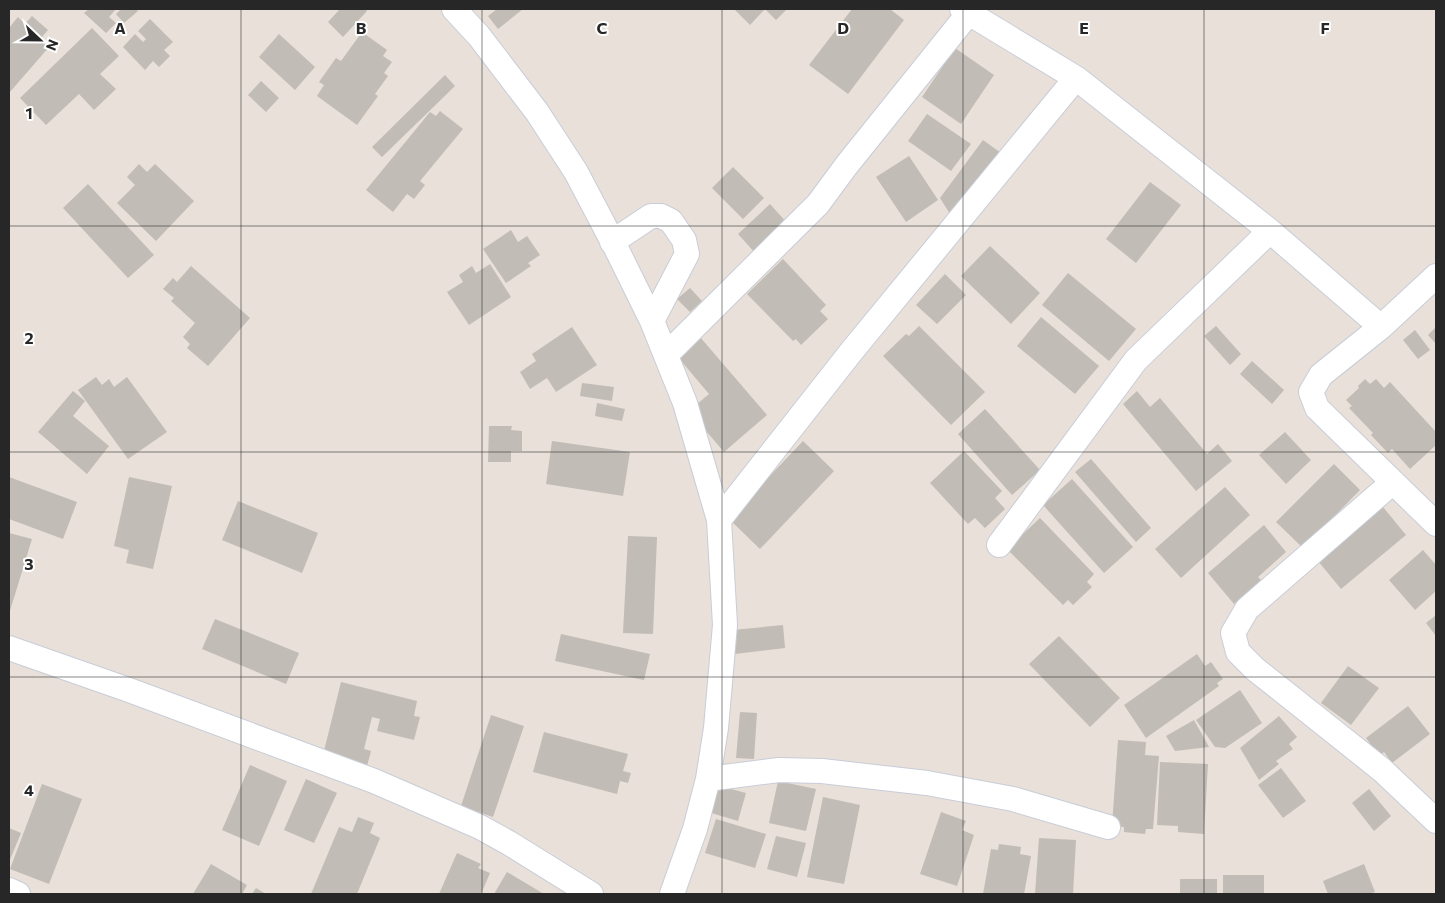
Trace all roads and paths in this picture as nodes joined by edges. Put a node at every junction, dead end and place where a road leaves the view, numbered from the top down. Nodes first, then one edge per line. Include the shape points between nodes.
1 (454, 9) edge
2 (968, 10) edge
3 (1076, 78) junction
4 (1270, 231) junction
5 (612, 242) junction
6 (1436, 276) edge
7 (652, 321) junction
8 (1381, 327) junction
9 (666, 355) junction
10 (1393, 482) junction
11 (719, 520) junction
12 (1436, 524) edge
13 (999, 545) dead end
14 (9, 648) edge
15 (708, 779) junction
16 (1436, 820) edge
17 (1108, 826) dead end
18 (9, 890) edge
19 (18, 894) edge
20 (591, 894) edge
21 (672, 894) edge

1 - 5 street via 479,36 537,112 576,172
2 - 3 street
2 - 9 street via 818,204
3 - 4 street
3 - 11 street via 851,352
4 - 8 street
4 - 13 street via 1136,360
5 - 7 street
5 - 7 street via 651,216 671,221 684,240 687,254
6 - 8 street
7 - 9 street
8 - 10 street via 1321,375 1311,392 1318,408
9 - 11 street via 685,403
10 - 12 street
10 - 16 street via 1247,609 1233,633 1238,652 1255,669 1382,770
11 - 15 street via 725,625
14 - 20 street via 383,785 480,826
15 - 17 street via 787,770 927,783 1013,799
15 - 21 street via 696,829
18 - 19 street

